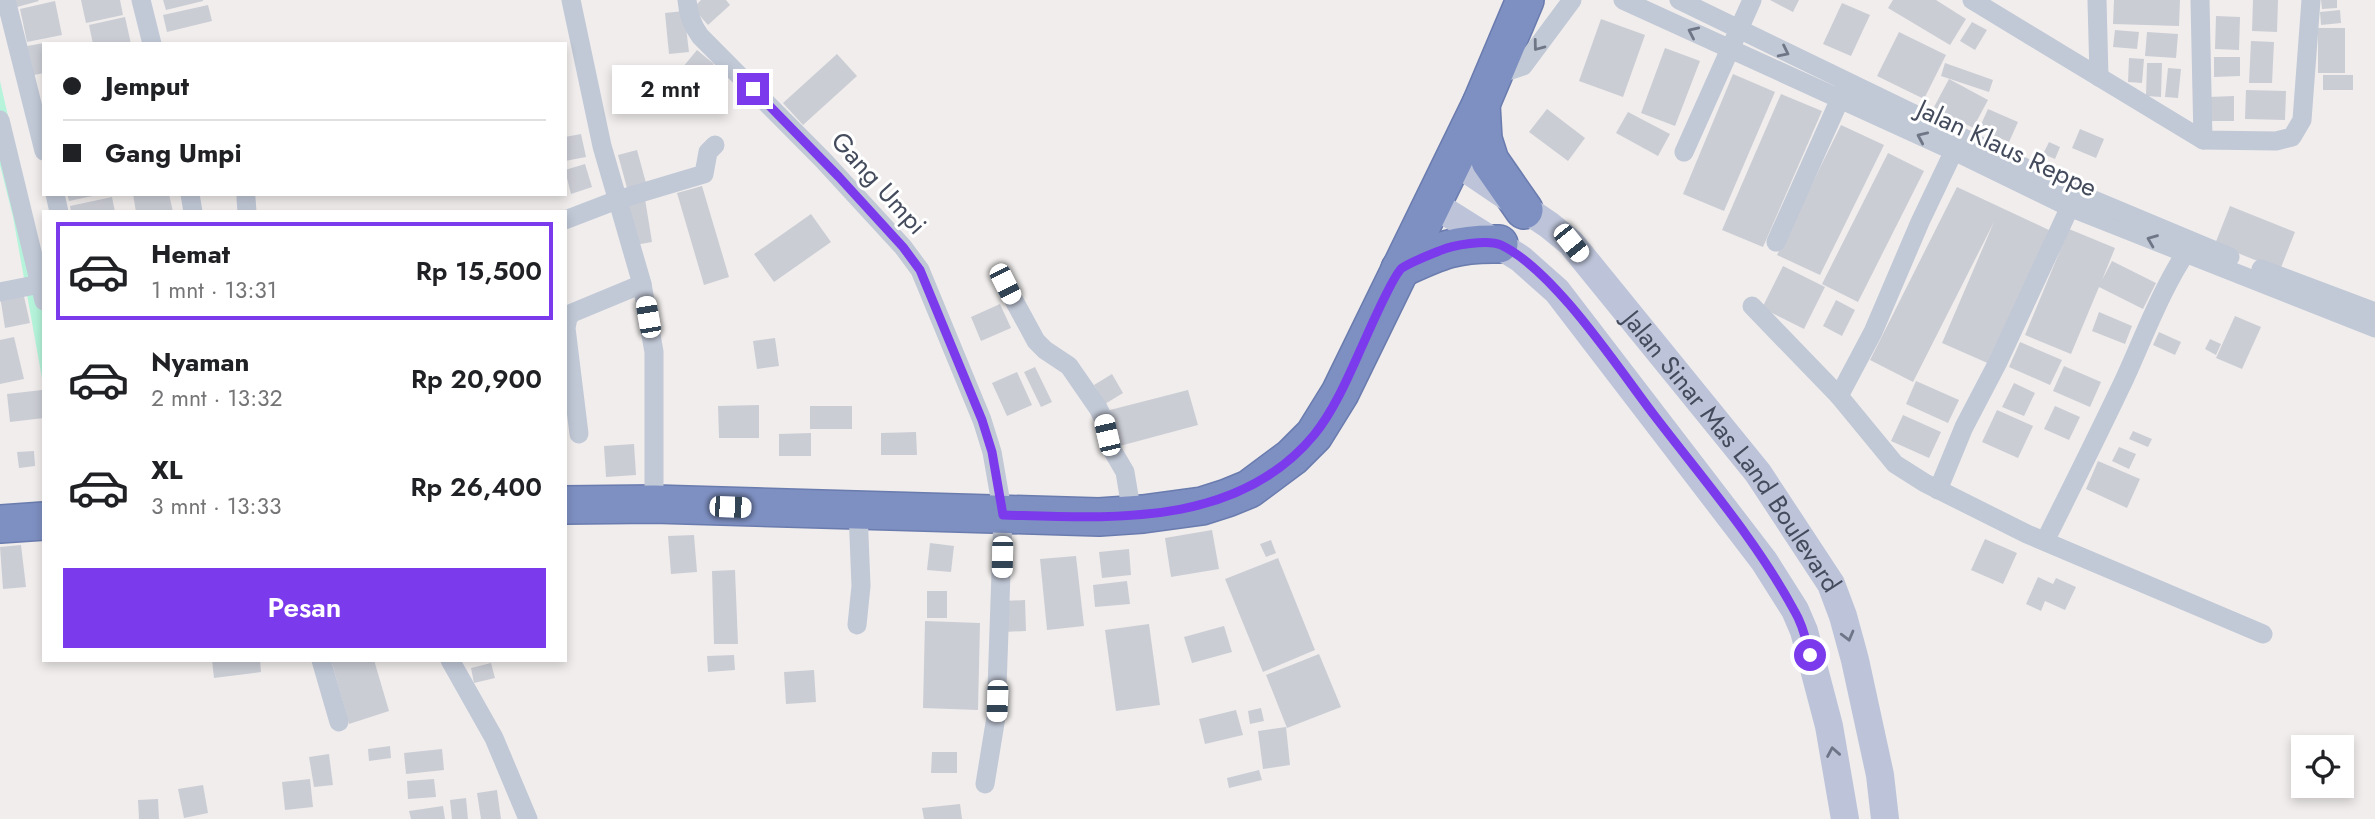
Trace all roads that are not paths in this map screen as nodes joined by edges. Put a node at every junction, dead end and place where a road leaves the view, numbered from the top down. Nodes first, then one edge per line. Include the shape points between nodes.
1 (6, 0) edge
2 (141, 0) edge
3 (571, 0) edge
4 (687, 0) edge
5 (1525, 0) edge
6 (1572, 0) edge
7 (1623, 0) edge
8 (1679, 0) edge
9 (1752, 0) edge
10 (1972, 0) edge
11 (2097, 0) edge
12 (2200, 0) edge
13 (2311, 0) edge
14 (1738, 29) junction
15 (152, 42) edge
16 (1729, 49) junction
17 (2099, 77) junction
18 (1487, 90) junction
19 (1844, 92) junction
20 (0, 120) edge
21 (2203, 140) junction
22 (42, 143) edge
23 (1958, 144) junction
24 (715, 145) dead end
25 (1684, 152) dead end
26 (1453, 160) junction
27 (617, 200) junction
28 (2073, 200) junction
29 (1432, 203) junction
30 (1524, 210) junction
31 (567, 219) edge
32 (1776, 242) dead end
33 (1571, 243) junction
34 (1499, 244) junction
35 (2189, 247) junction
36 (1400, 270) junction
37 (1544, 278) junction
38 (642, 284) junction
39 (1005, 284) dead end
40 (0, 292) edge
41 (42, 293) edge
42 (1752, 306) dead end
43 (2375, 312) edge
44 (567, 323) edge
45 (2375, 328) edge
46 (567, 336) edge
47 (1839, 396) junction
48 (579, 434) dead end
49 (1938, 490) junction
50 (653, 504) junction
51 (567, 505) edge
52 (858, 511) junction
53 (1132, 514) junction
54 (1003, 515) junction
55 (42, 521) edge
56 (0, 524) edge
57 (2045, 541) junction
58 (857, 625) dead end
59 (2263, 634) dead end
60 (322, 662) edge
61 (451, 662) edge
62 (339, 722) dead end
63 (985, 785) dead end
64 (528, 819) edge
65 (1845, 819) edge
66 (1885, 819) edge

1 - 22 street
2 - 15 street
3 - 27 street
4 - 54 street, Gang Umpi via 693,26 701,36 823,160 920,270 982,420
5 - 18 highway
6 -> 18 street via 1523,66
16 -> 7 street, Jalan Klaus Reppe
8 - 14 street, Jalan Klaus Reppe
9 - 14 street
10 - 17 street
11 - 17 street
12 - 21 street
13 - 21 street via 2302,120 2296,133 2276,141
14 - 16 street
14 -> 19 street, Jalan Klaus Reppe
16 - 19 street, Jalan Klaus Reppe
16 - 25 street
17 - 21 street
18 - 26 highway
18 - 30 highway via 1483,139 1490,161
19 - 23 street, Jalan Klaus Reppe
19 - 32 street
20 - 41 street
23 - 28 street, Jalan Klaus Reppe
23 - 47 street
24 - 27 street via 708,152 704,174
26 - 29 highway
26 - 30 street, Jalan Sinar Mas Land Boulevard
27 - 31 street
27 - 38 street
28 - 35 street, Jalan Klaus Reppe
28 - 49 street
29 - 34 street, Jalan Sinar Mas Land Boulevard
29 - 36 highway
30 - 33 street, Jalan Sinar Mas Land Boulevard
33 - 37 street
33 -> 66 street, Jalan Sinar Mas Land Boulevard via 1758,473 1831,584 1854,660 1880,775
34 - 36 highway via 1442,249
34 - 37 street, Jalan Sinar Mas Land Boulevard
35 - 43 street, Jalan Klaus Reppe
35 - 45 street, Jalan Klaus Reppe
35 - 57 street
36 - 53 highway via 1340,393 1314,435 1292,457 1248,489 1227,498 1192,508
65 -> 37 street, Jalan Sinar Mas Land Boulevard via 1829,726 1795,610 1764,561 1619,368
38 - 44 street via 572,313
38 - 50 street via 654,352
39 - 53 street via 1036,341 1069,366 1098,408 1111,448 1125,472
40 - 41 street
42 - 47 street
46 - 48 street
47 - 49 street via 1895,464
49 - 57 street
50 - 51 highway
50 - 52 highway
52 - 54 highway
52 - 58 street via 862,586
53 - 54 highway
54 - 63 street, Gang Umpi via 996,717
55 - 56 highway
57 - 59 street
60 - 62 street
61 - 64 street via 494,738

